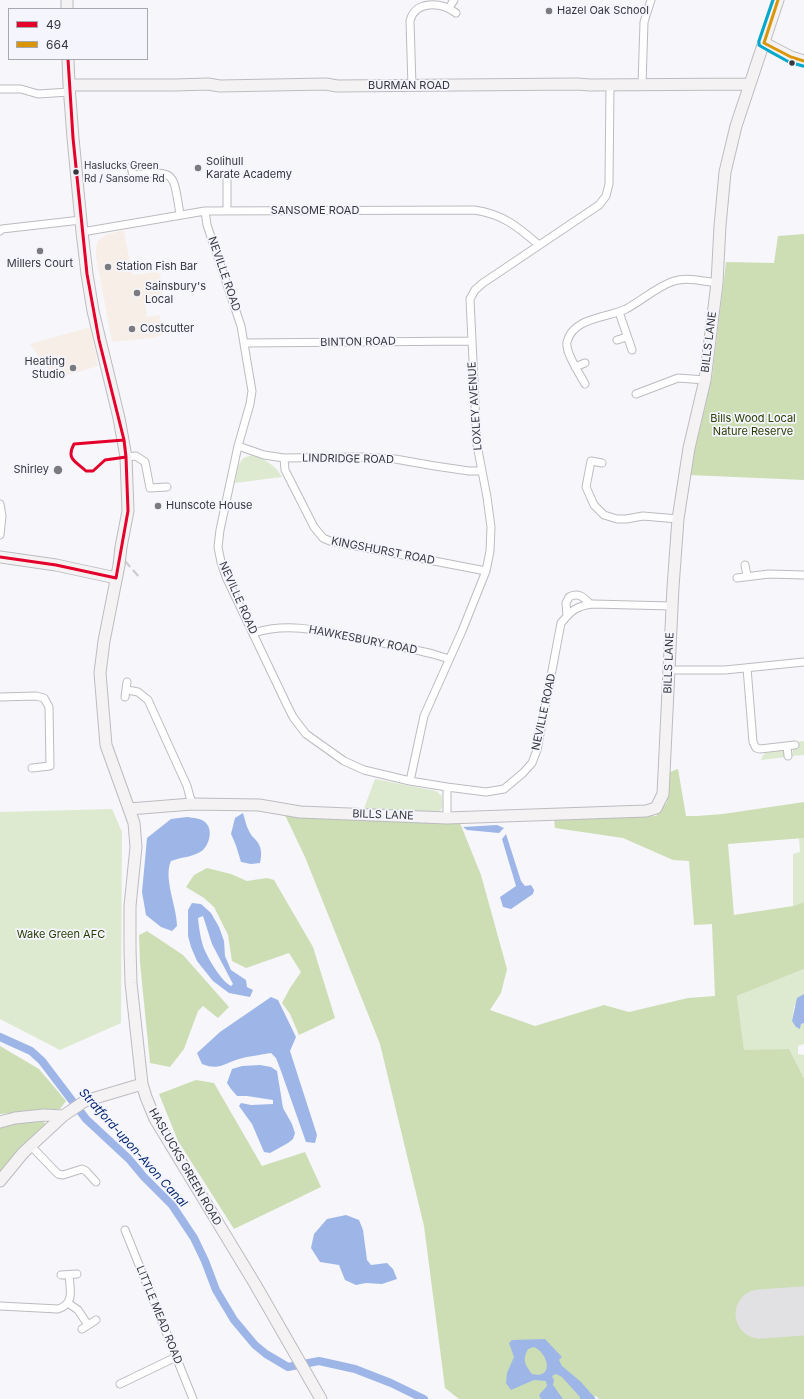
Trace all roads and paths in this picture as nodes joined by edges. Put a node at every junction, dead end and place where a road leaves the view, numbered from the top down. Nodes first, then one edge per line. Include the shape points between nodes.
1 (454, 0) edge
2 (651, 0) edge
3 (778, 0) edge
4 (449, 8) junction
5 (456, 13) dead end
6 (764, 43) junction
7 (68, 60) edge
8 (804, 61) edge
9 (750, 84) junction
10 (610, 85) junction
11 (642, 85) junction
12 (412, 86) junction
13 (0, 89) edge
14 (69, 89) junction
15 (131, 167) dead end
16 (227, 180) dead end
17 (204, 211) junction
18 (227, 211) junction
19 (180, 214) junction
20 (81, 220) junction
21 (0, 231) edge
22 (82, 232) junction
23 (539, 245) junction
24 (717, 282) junction
25 (618, 312) junction
26 (627, 337) junction
27 (617, 340) dead end
28 (471, 341) junction
29 (244, 342) junction
30 (632, 350) dead end
31 (585, 363) dead end
32 (575, 367) junction
33 (705, 380) junction
34 (585, 384) dead end
35 (636, 394) dead end
36 (238, 446) junction
37 (126, 457) junction
38 (284, 458) junction
39 (602, 463) dead end
40 (482, 471) junction
41 (167, 488) dead end
42 (0, 504) edge
43 (678, 519) junction
44 (0, 535) edge
45 (0, 557) edge
46 (745, 565) dead end
47 (486, 571) junction
48 (804, 575) edge
49 (747, 576) junction
50 (116, 578) junction
51 (737, 578) dead end
52 (590, 604) junction
53 (672, 606) junction
54 (567, 616) junction
55 (254, 633) junction
56 (449, 659) junction
57 (804, 662) edge
58 (747, 668) junction
59 (669, 670) junction
60 (0, 697) edge
61 (125, 697) dead end
62 (795, 745) dead end
63 (787, 746) junction
64 (788, 756) dead end
65 (32, 768) dead end
66 (410, 781) junction
67 (447, 787) junction
68 (192, 804) junction
69 (129, 810) junction
70 (447, 818) junction
71 (142, 1084) junction
72 (63, 1116) junction
73 (0, 1122) edge
74 (31, 1146) junction
75 (0, 1181) edge
76 (96, 1182) dead end
77 (125, 1230) dead end
78 (77, 1274) dead end
79 (61, 1275) dead end
80 (69, 1275) junction
81 (68, 1303) junction
82 (0, 1306) edge
83 (96, 1320) dead end
84 (176, 1357) junction
85 (120, 1384) dead end
86 (193, 1399) edge
87 (321, 1399) edge

1 - 4 street
2 - 11 street via 644,22
3 - 6 street, BILLS LANE
4 - 5 street
4 - 12 street via 438,4 423,4 414,9 410,20
6 - 8 street
6 - 9 street, BILLS LANE
7 - 14 street, HASLUCKS GREEN ROAD
9 - 11 street, BURMAN ROAD
9 - 24 street, BILLS LANE via 725,172
10 - 11 street, BURMAN ROAD
10 - 12 street, BURMAN ROAD
10 - 23 street, LOXLEY AVENUE via 610,184 606,196 599,205
12 - 14 street, BURMAN ROAD via 208,84
13 - 14 street via 21,89 38,94
14 - 20 street, HASLUCKS GREEN ROAD
15 - 19 street via 133,175 162,172 171,176 175,184
16 - 18 street
17 - 18 street, SANSOME ROAD
17 - 19 street, SANSOME ROAD
17 - 29 street, NEVILLE ROAD
18 - 23 street, SANSOME ROAD via 474,210 489,212 501,218 519,228
19 - 22 street, SANSOME ROAD
20 - 21 street
20 - 22 street, HASLUCKS GREEN ROAD
22 - 37 street, HASLUCKS GREEN ROAD via 93,310
23 - 28 street, LOXLEY AVENUE via 475,290 470,299
24 - 25 street via 674,281 656,288 636,303
24 - 33 street, BILLS LANE
25 - 26 street
25 - 32 street via 591,319 575,329 567,344
26 - 27 street
26 - 30 street
28 - 29 street, BINTON ROAD
28 - 40 street, LOXLEY AVENUE via 477,445
29 - 36 street, NEVILLE ROAD via 252,391
31 - 32 street
32 - 34 street
33 - 35 street via 678,378
33 - 43 street, BILLS LANE via 689,448
36 - 38 street, LINDRIDGE ROAD via 264,455
36 - 55 street, NEVILLE ROAD via 218,547 226,576
37 - 41 street via 136,456 145,462 150,488
37 - 50 street, HASLUCKS GREEN ROAD, bridge via 128,511
38 - 40 street, LINDRIDGE ROAD via 395,459
38 - 47 street, KINGSHURST ROAD via 285,470 314,527 323,538
39 - 43 street via 591,461 586,487 594,505 604,515 617,519 643,516
40 - 47 street, LOXLEY AVENUE via 491,527
42 - 44 street
43 - 53 street, BILLS LANE
45 - 50 street via 56,565
46 - 49 street
47 - 56 street, LOXLEY AVENUE
48 - 49 street
49 - 51 street
50 - 69 street, HASLUCKS GREEN ROAD via 100,673 106,745
52 - 53 street, NEVILLE ROAD
52 - 54 street, NEVILLE ROAD via 580,606
52 - 54 street, NEVILLE ROAD via 576,594 569,597 566,603
53 - 59 street, BILLS LANE
54 - 67 street, NEVILLE ROAD via 561,623 537,750 532,763 504,789 486,792
55 - 56 street, HAWKESBURY ROAD via 268,629 290,628 320,630
55 - 66 street, NEVILLE ROAD via 293,717 306,734 344,761 364,770
56 - 66 street, LOXLEY AVENUE via 424,716
57 - 58 street
58 - 59 street
58 - 63 street via 753,742 756,748
59 - 70 street, BILLS LANE via 663,794 656,808 646,812
60 - 65 street via 36,696 44,698 49,707 50,766
61 - 68 street via 127,686 148,700 188,786
62 - 63 street
63 - 64 street
66 - 67 street, NEVILLE ROAD
67 - 70 street
68 - 69 street, BILLS LANE
68 - 70 street, BILLS LANE via 259,805 300,812
69 - 71 street, HASLUCKS GREEN ROAD via 134,823 136,847 130,906 131,983
71 - 72 street via 85,1101
71 - 87 street, HASLUCKS GREEN ROAD via 155,1119
72 - 73 street via 44,1115
72 - 74 street
74 - 75 street
74 - 76 street via 58,1174 82,1169
77 - 84 street, LITTLE MEAD ROAD
78 - 80 street
79 - 80 street
80 - 81 street
81 - 82 street via 58,1309
81 - 83 street via 78,1310 85,1327
84 - 85 street
84 - 86 street, LITTLE MEAD ROAD

